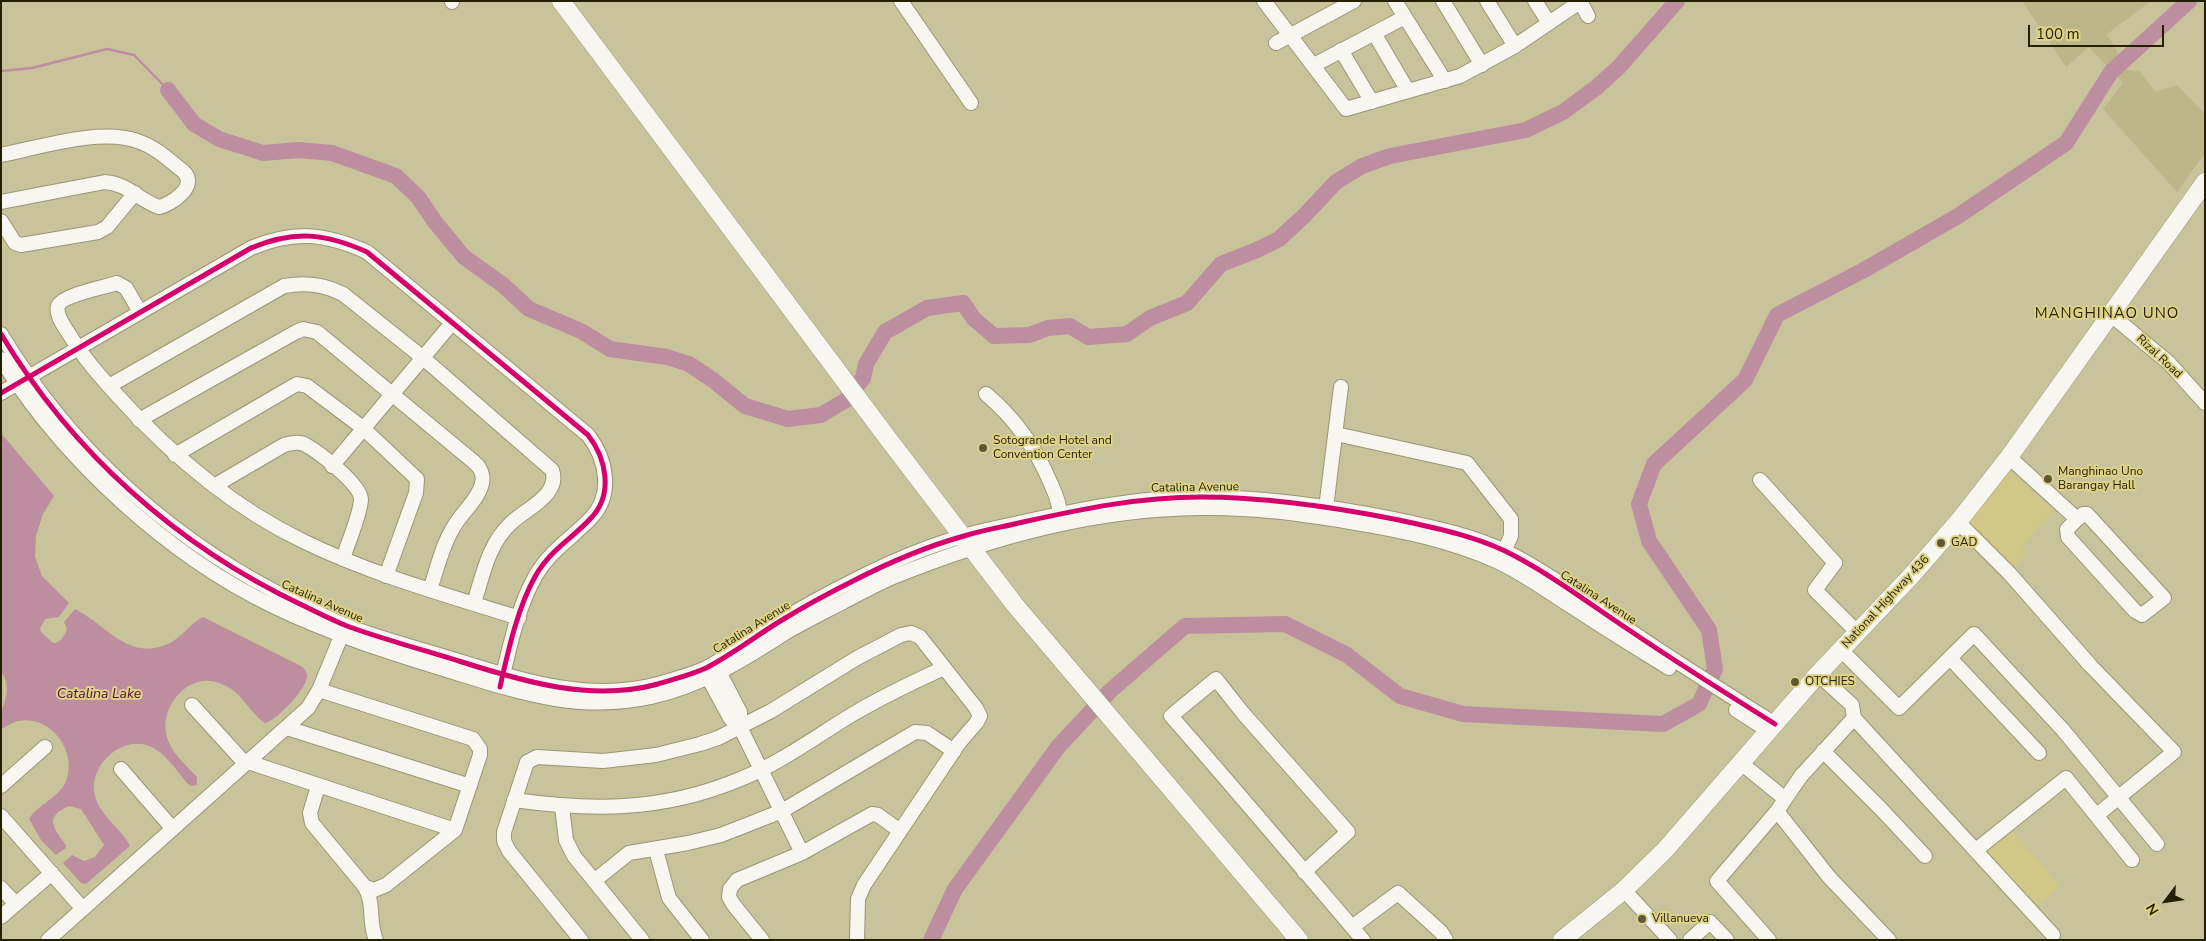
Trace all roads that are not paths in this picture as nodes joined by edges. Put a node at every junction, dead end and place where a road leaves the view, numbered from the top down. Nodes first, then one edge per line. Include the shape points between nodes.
1 (561, 1) edge
2 (901, 1) edge
3 (1354, 1) edge
4 (1395, 1) edge
5 (1443, 1) edge
6 (1535, 1) edge
7 (1266, 2) edge
8 (1580, 2) edge
9 (1492, 3) edge
10 (1588, 16) dead end
11 (1405, 17) junction
12 (1549, 23) junction
13 (1374, 33) junction
14 (1290, 36) junction
15 (1276, 43) dead end
16 (1515, 46) junction
17 (1341, 50) junction
18 (1314, 65) junction
19 (1482, 65) junction
20 (1445, 81) junction
21 (1408, 91) junction
22 (1372, 102) junction
23 (971, 103) dead end
24 (1, 155) edge
25 (2205, 182) edge
26 (135, 193) junction
27 (1, 202) edge
28 (1, 221) edge
29 (140, 312) junction
30 (2110, 314) junction
31 (452, 322) junction
32 (1, 334) edge
33 (77, 348) junction
34 (422, 358) junction
35 (1, 359) edge
36 (22, 381) junction
37 (109, 386) junction
38 (1342, 388) dead end
39 (1, 393) edge
40 (392, 394) junction
41 (986, 394) dead end
42 (2205, 403) edge
43 (139, 420) junction
44 (363, 428) junction
45 (1336, 434) junction
46 (175, 455) junction
47 (2009, 457) junction
48 (332, 466) junction
49 (1760, 480) dead end
50 (214, 486) junction
51 (1326, 512) junction
52 (1059, 518) junction
53 (2077, 519) junction
54 (1958, 522) junction
55 (966, 542) junction
56 (1502, 556) junction
57 (342, 559) junction
58 (386, 576) junction
59 (430, 590) junction
60 (474, 604) junction
61 (519, 618) junction
62 (343, 630) junction
63 (1858, 632) junction
64 (1841, 650) junction
65 (1950, 658) junction
66 (944, 668) junction
67 (712, 670) junction
68 (1818, 674) junction
69 (501, 681) junction
70 (320, 690) junction
71 (192, 706) dead end
72 (1854, 718) junction
73 (740, 727) junction
74 (287, 728) junction
75 (1772, 728) junction
76 (44, 747) dead end
77 (954, 751) junction
78 (1823, 752) junction
79 (2039, 753) dead end
80 (248, 763) junction
81 (1741, 763) junction
82 (120, 769) dead end
83 (761, 770) junction
84 (1, 786) edge
85 (318, 786) junction
86 (470, 786) junction
87 (1784, 798) junction
88 (2119, 798) junction
89 (514, 800) junction
90 (562, 807) junction
91 (782, 811) junction
92 (1777, 811) junction
93 (1, 816) edge
94 (2097, 816) junction
95 (173, 829) junction
96 (455, 830) junction
97 (900, 831) junction
98 (2157, 844) dead end
99 (656, 850) junction
100 (1976, 850) junction
101 (802, 853) junction
102 (1925, 856) dead end
103 (2132, 860) dead end
104 (1304, 872) junction
105 (52, 873) junction
106 (594, 881) junction
107 (365, 887) junction
108 (1, 888) edge
109 (1624, 890) junction
110 (16, 904) junction
111 (83, 909) junction
112 (1, 917) edge
113 (1352, 926) junction
114 (2053, 935) dead end
115 (48, 940) edge
116 (376, 940) edge
117 (581, 940) edge
118 (642, 940) edge
119 (702, 940) edge
120 (762, 940) edge
121 (856, 940) edge
122 (1299, 940) edge
123 (1363, 940) edge
124 (1446, 940) edge
125 (1562, 940) edge
126 (1670, 940) edge
127 (1690, 940) edge
128 (1727, 940) edge
129 (1770, 940) edge
130 (1888, 940) edge

1 - 55 main road
2 - 23 street
3 - 14 street
4 - 11 street
5 - 19 street
6 - 12 street
7 - 14 street
8 - 10 street
8 - 12 street
9 - 16 street
11 - 13 street
11 - 20 street
12 - 16 street
13 - 17 street
13 - 21 street
14 - 15 street
14 - 18 street
16 - 19 street
17 - 18 street
17 - 22 street
18 - 22 street via 1346,109
19 - 20 street
20 - 21 street
21 - 22 street
24 - 26 street via 101,136 127,138 153,148 189,179 186,189 162,206 154,206
25 - 30 main road, National Highway 436
26 - 27 street via 118,183 105,182
26 - 28 street via 107,227 98,232 20,245 15,243
29 - 31 street via 251,248 274,238 306,236 332,239 367,252
29 - 33 street
29 - 33 street via 126,288 117,283 66,298 57,309
30 - 42 street, Rizal Road via 2169,364
30 - 47 main road, National Highway 436
31 - 34 street
31 - 61 street via 588,435 602,457 604,494 593,517 544,563 529,589
32 - 36 street, Catalina Avenue
33 - 36 street
33 - 37 street
34 - 37 street via 343,294 319,285 294,284 268,294
34 - 40 street
34 - 60 street via 549,465 554,475 549,492 497,539
35 - 36 street, Catalina Avenue
36 - 39 street
36 - 62 street, Catalina Avenue via 108,470 162,517 231,567
37 - 43 street
38 - 45 street
40 - 43 street via 317,332 303,329
40 - 44 street
40 - 59 street via 474,462 482,473 480,490 451,530
41 - 52 street via 1003,408 1031,442 1048,476
43 - 46 street
44 - 46 street via 307,386 297,384
44 - 48 street
44 - 58 street via 416,475 418,483
45 - 51 street
45 - 56 street via 1467,463 1511,519 1511,536
46 - 50 street
47 - 53 street
47 - 54 main road, National Highway 436
48 - 50 street via 306,445 295,442 284,445
48 - 57 street via 354,484 361,500
49 - 63 street via 1835,563 1815,590
50 - 57 street via 272,525
51 - 52 street, Catalina Avenue via 1244,498 1166,498 1098,505
51 - 56 street, Catalina Avenue via 1449,530
52 - 55 street, Catalina Avenue
53 - 53 street via 2067,529 2068,537 2135,611 2142,614 2164,598 2087,514
54 - 63 main road, National Highway 436
54 - 88 street via 2174,752
55 - 67 street, Catalina Avenue via 854,580 784,618
55 - 122 main road
56 - 75 street, Catalina Avenue via 1536,569 1681,670
57 - 58 street
58 - 59 street
59 - 60 street
60 - 61 street
61 - 69 street
62 - 69 street, Catalina Avenue
62 - 70 street
63 - 64 main road, National Highway 436
64 - 65 street via 1900,708
64 - 68 main road, National Highway 436
65 - 79 street
65 - 88 street via 1974,634
66 - 73 street via 920,638 906,633
66 - 77 street via 980,716
66 - 83 street via 883,697
67 - 69 street, Catalina Avenue via 651,686 595,691
67 - 73 street via 730,718
68 - 72 street via 1852,705
68 - 75 main road, National Highway 436
70 - 74 street via 308,708
70 - 86 street via 472,739 480,749 480,755
71 - 80 street via 236,755
72 - 78 street
72 - 100 street
73 - 83 street
73 - 89 street via 709,741 656,755 603,761 537,757 524,767
74 - 80 street
74 - 86 street
75 - 81 main road, National Highway 436
76 - 84 street
77 - 91 street via 927,733 915,732
77 - 97 street
78 - 87 street
78 - 102 street
80 - 85 street
80 - 95 street
81 - 87 street
81 - 109 main road, National Highway 436 via 1680,834
82 - 95 street
83 - 90 street via 714,789 664,801 613,807
83 - 91 street
85 - 96 street
85 - 107 street via 310,814 312,823
86 - 96 street
87 - 92 street
88 - 94 street
88 - 98 street
89 - 90 street
89 - 117 street via 504,832 506,846
90 - 106 street via 569,847
91 - 99 street via 720,835
91 - 101 street
92 - 129 street via 1717,881
92 - 130 street via 1830,877
93 - 105 street
94 - 100 street via 2066,778
94 - 103 street
95 - 111 street
96 - 107 street via 386,885 374,890
97 - 101 street via 872,814
97 - 121 street via 860,892
99 - 106 street via 629,853
99 - 119 street via 669,898
100 - 114 street
101 - 120 street via 743,877 730,889 733,904
104 - 104 street via 1258,814 1171,716 1216,679 1348,832
104 - 113 street
105 - 110 street
105 - 111 street
106 - 118 street
107 - 116 street via 372,904 371,930
108 - 110 street
109 - 125 main road, National Highway 436
109 - 126 street
110 - 112 street
111 - 115 street
113 - 123 street
113 - 124 street via 1398,893
127 - 128 street via 1710,922

